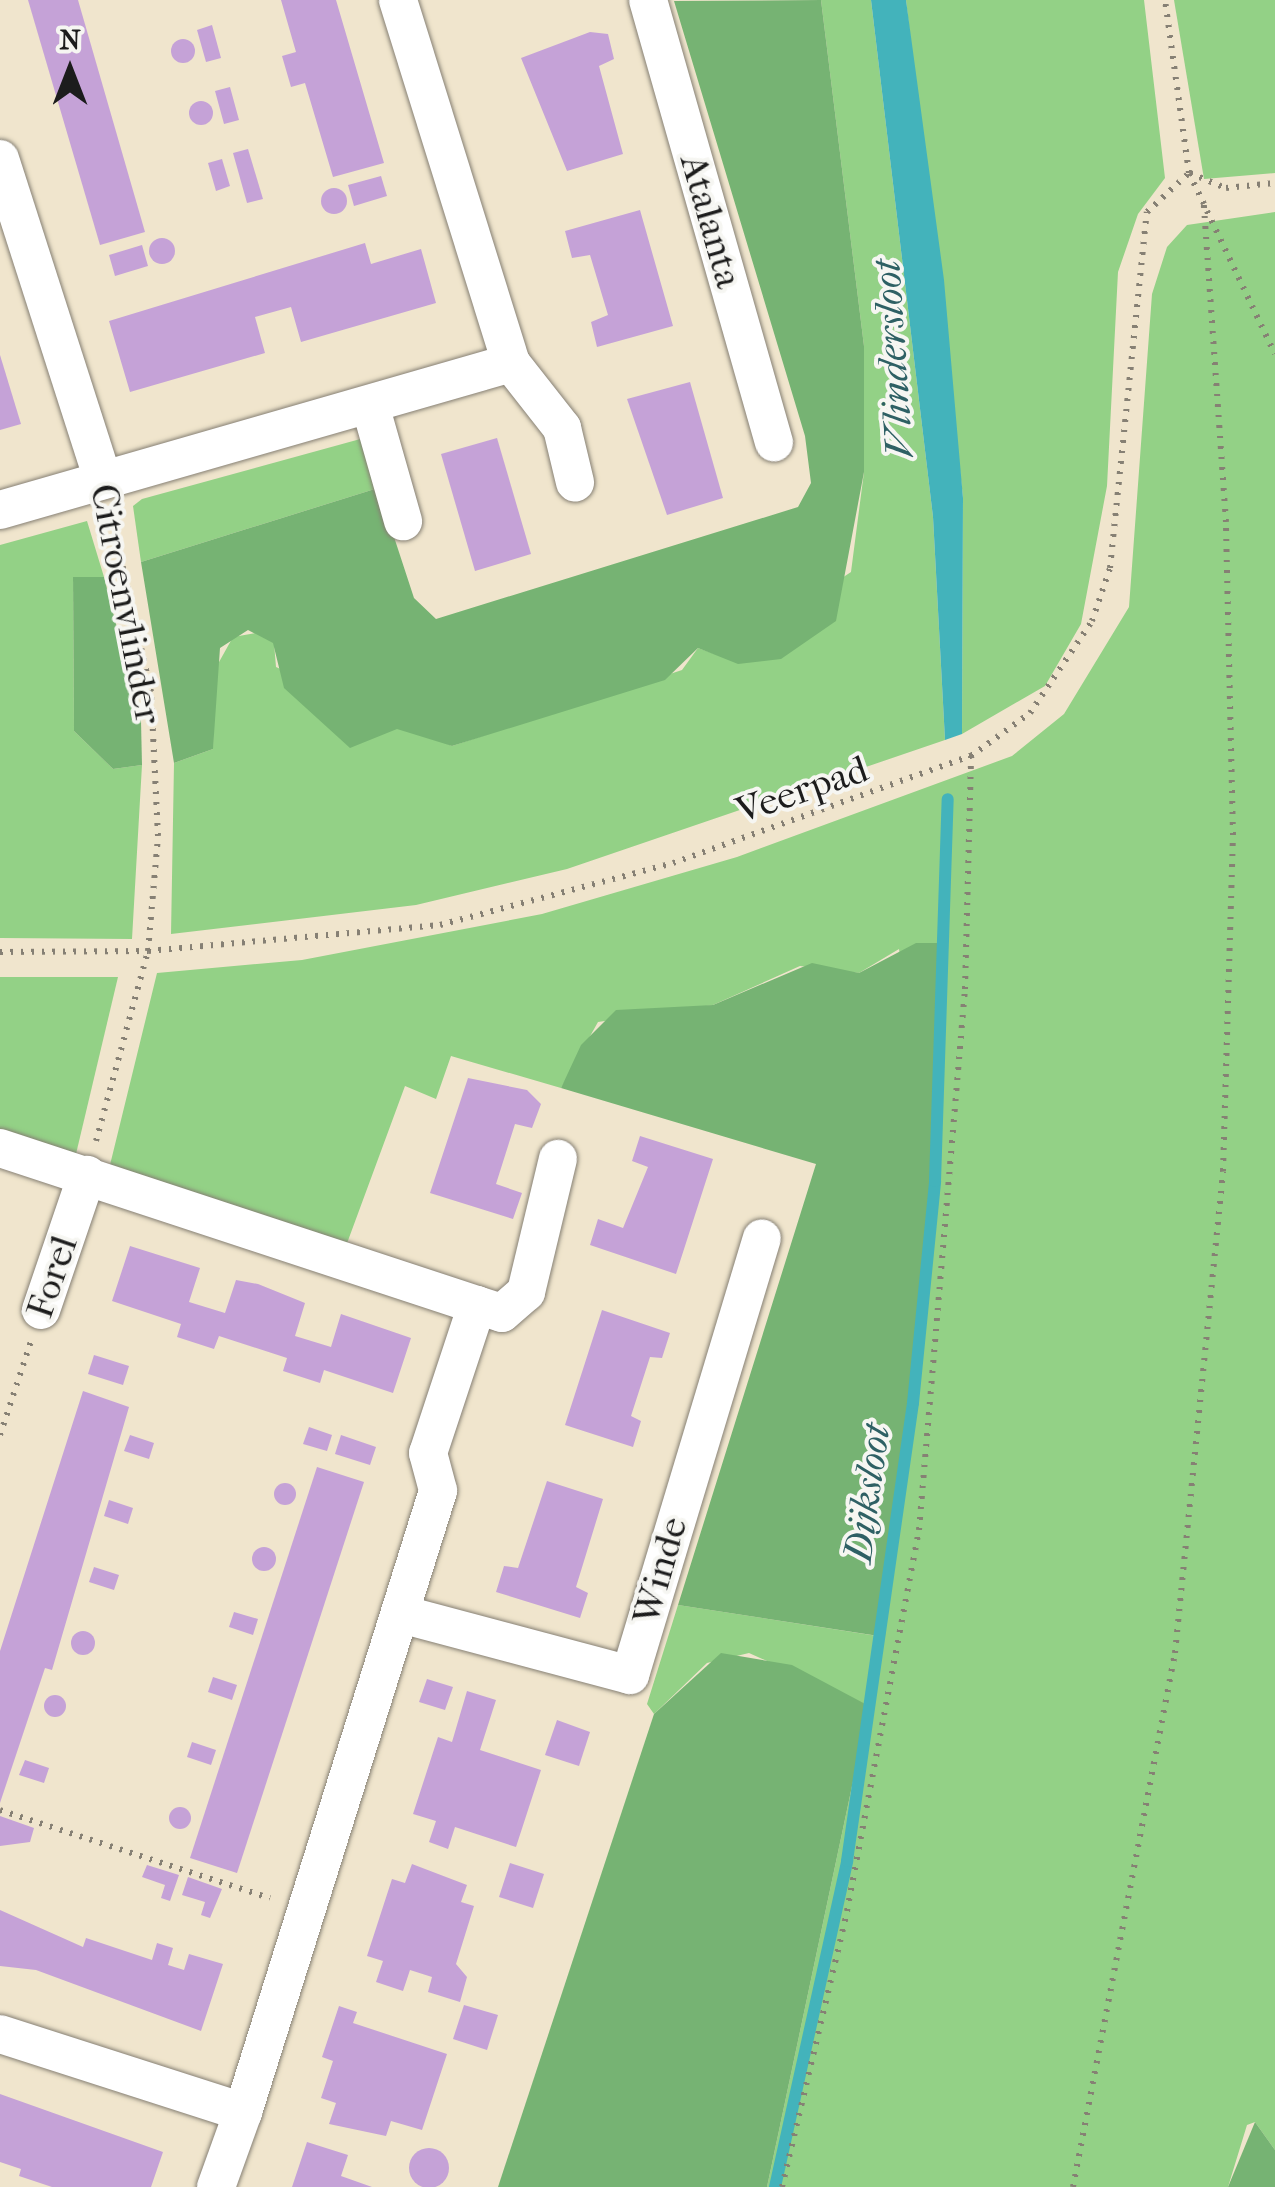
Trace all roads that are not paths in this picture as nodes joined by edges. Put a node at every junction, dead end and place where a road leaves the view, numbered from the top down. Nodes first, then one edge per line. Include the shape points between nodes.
1 (398, 0) edge
2 (648, 0) edge
3 (0, 159) edge
4 (510, 362) junction
5 (370, 405) junction
6 (774, 442) dead end
7 (103, 480) junction
8 (574, 482) dead end
9 (0, 510) edge
10 (404, 522) dead end
11 (0, 1148) edge
12 (558, 1160) dead end
13 (86, 1176) junction
14 (762, 1239) dead end
15 (477, 1305) junction
16 (41, 1310) road end
17 (400, 1614) junction
18 (0, 2034) edge
19 (242, 2112) junction
20 (216, 2187) edge

1 - 4 street
2 - 6 street, Atalanta
3 - 7 street, Citroenvlinder
4 - 5 street
4 - 8 street via 562,428
5 - 7 street
5 - 10 street
7 - 9 street
11 - 13 street
12 - 15 street via 526,1292 502,1313
13 - 15 street
13 - 16 street, Forel
14 - 17 street, Winde via 630,1675 618,1679
15 - 17 street via 428,1453 438,1491
17 - 19 street
18 - 19 street
19 - 20 street

